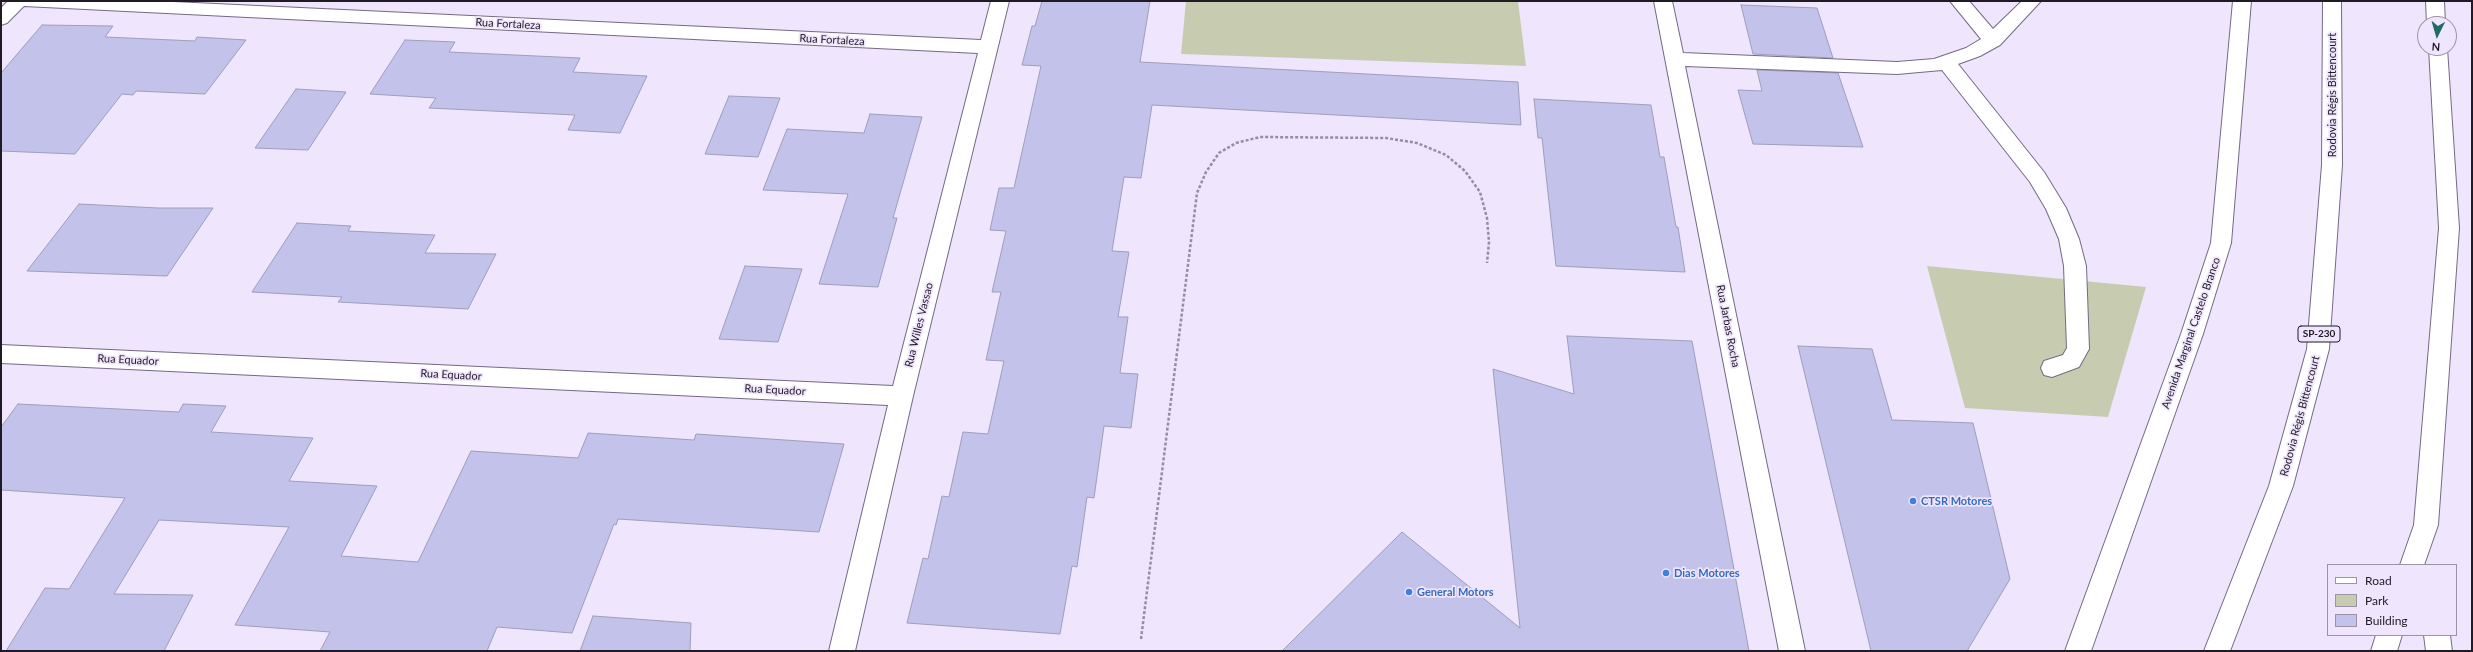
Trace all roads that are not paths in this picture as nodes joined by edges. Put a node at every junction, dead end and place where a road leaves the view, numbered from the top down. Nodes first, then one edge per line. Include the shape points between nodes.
1 (18, 1) edge
2 (28, 1) edge
3 (1000, 1) edge
4 (1663, 1) edge
5 (1959, 1) edge
6 (2032, 1) edge
7 (2242, 1) edge
8 (2332, 1) edge
9 (2435, 1) edge
10 (2436, 16) edge
11 (1, 19) edge
12 (1993, 41) junction
13 (988, 47) junction
14 (2438, 56) edge
15 (1674, 59) junction
16 (1946, 62) junction
17 (1, 354) edge
18 (2052, 368) dead end
19 (902, 396) junction
20 (2426, 525) junction
21 (2412, 564) edge
22 (2430, 564) edge
23 (2389, 636) edge
24 (2437, 636) edge
25 (842, 651) edge
26 (1792, 651) edge
27 (2078, 651) edge
28 (2217, 651) edge
29 (2384, 651) edge
30 (2438, 651) edge

1 - 11 main road
2 - 13 main road, Rua Fortaleza
3 - 13 main road, Rua Willes Vassao
4 - 15 main road, Rua Jarbas Rocha
5 - 12 main road
6 - 12 main road
7 - 27 main road, Avenida Marginal Castelo Branco via 2221,244 2192,334
8 - 28 main road, Rodovia Régis Bittencourt / SP-230 via 2332,165 2318,349 2282,486
9 - 10 main road
12 - 16 main road via 1974,52
13 - 19 main road, Rua Willes Vassao
14 - 20 main road via 2449,228
15 - 16 main road via 1897,68
15 - 26 main road, Rua Jarbas Rocha
16 - 18 main road via 2037,177 2056,208 2069,239 2075,266 2078,349 2071,361
17 - 19 main road, Rua Equador
19 - 25 main road, Rua Willes Vassao
20 - 21 main road
20 - 22 main road
23 - 29 main road
24 - 30 main road

